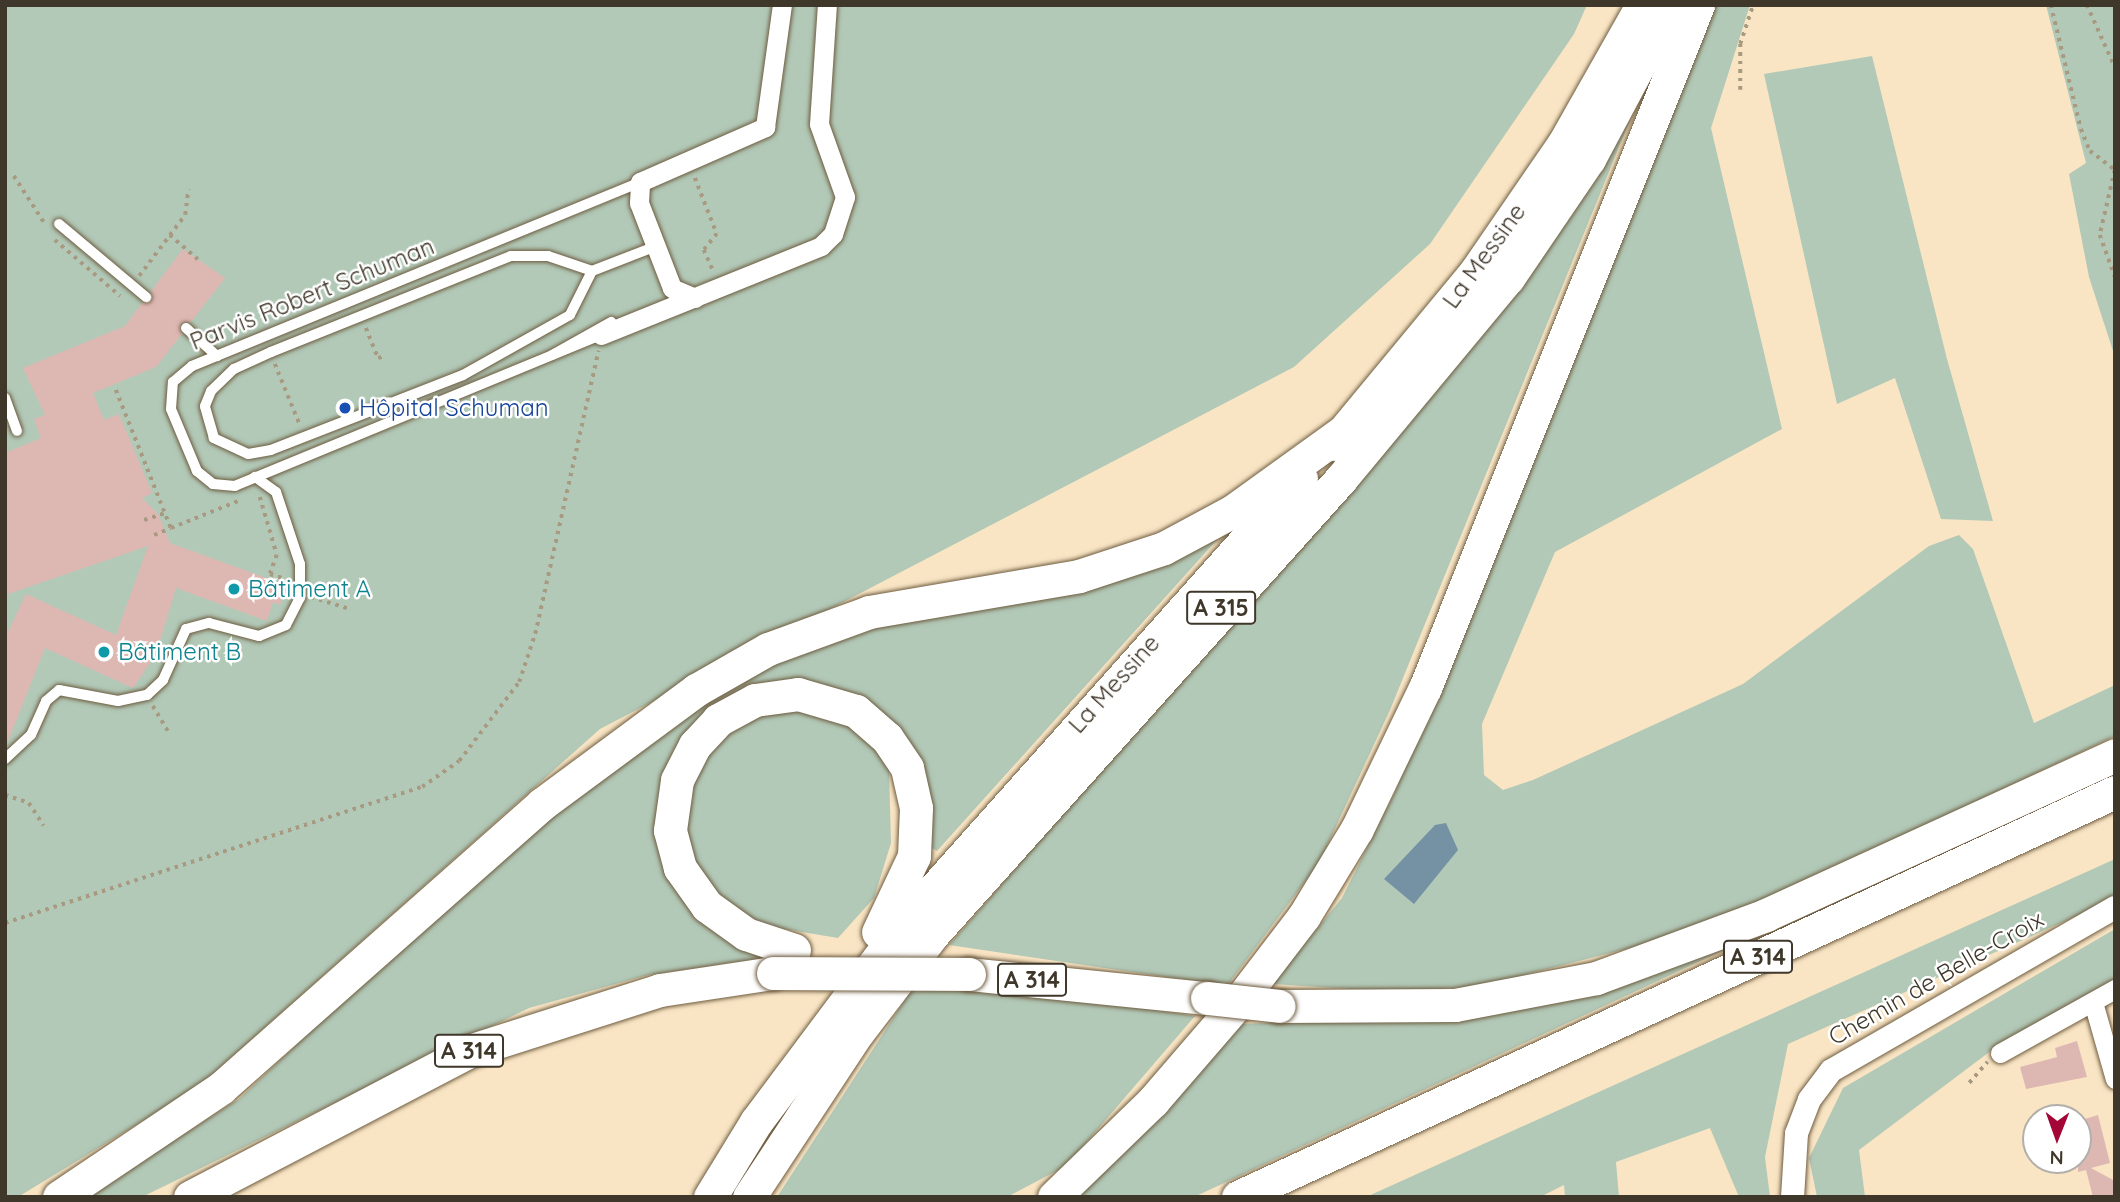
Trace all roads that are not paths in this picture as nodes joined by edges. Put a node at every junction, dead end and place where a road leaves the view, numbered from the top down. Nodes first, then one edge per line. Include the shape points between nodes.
1 (782, 5) edge
2 (827, 5) edge
3 (1642, 5) edge
4 (1671, 5) edge
5 (1698, 5) edge
6 (640, 182) junction
7 (59, 225) dead end
8 (654, 247) junction
9 (592, 271) junction
10 (146, 297) dead end
11 (695, 298) junction
12 (639, 320) junction
13 (186, 328) dead end
14 (601, 335) joint
15 (217, 356) junction
16 (549, 358) junction
17 (5, 398) edge
18 (1348, 428) junction
19 (18, 431) dead end
20 (255, 477) junction
21 (2115, 755) edge
22 (5, 759) edge
23 (2115, 792) edge
24 (2115, 907) edge
25 (784, 962) junction
26 (2115, 989) edge
27 (2093, 1002) junction
28 (2000, 1053) road end
29 (2115, 1079) edge
30 (1402, 1121) junction
31 (756, 1122) junction
32 (59, 1197) edge
33 (190, 1197) edge
34 (710, 1197) edge
35 (749, 1197) edge
36 (1054, 1197) edge
37 (1238, 1197) edge
38 (1282, 1197) edge
39 (1792, 1197) edge

1 - 6 street via 765,127
2 - 11 street via 817,101 845,197 841,221 821,246
3 - 18 highway, La Messine / A 315 via 1564,143 1476,271
4 - 35 highway, La Messine / A 315 via 1589,159 1508,278 1340,480 933,934 850,1043
5 - 36 highway via 1425,688 1357,830 1304,916 1236,1005 1153,1101
6 - 8 street via 639,203
6 - 15 lane, Parvis Robert Schuman
7 - 10 lane
8 - 9 lane
8 - 11 street via 672,288
9 - 9 lane, Parvis Robert Schuman via 548,256 511,256 271,352 234,369 211,391 205,406 214,438 247,454 338,427 541,336 570,315
11 - 12 street
12 - 14 street
12 - 16 lane, Parvis Robert Schuman via 591,328
13 - 15 lane
14 - 16 lane, Parvis Robert Schuman
15 - 20 lane, Parvis Robert Schuman via 173,382 171,409 204,479 224,486
16 - 20 lane, Parvis Robert Schuman
17 - 19 lane
18 - 31 highway, La Messine / A 315 via 910,916
18 - 32 highway via 1233,511 1153,552 1033,586 869,612 768,649 696,690 542,804 220,1087
20 - 22 lane via 276,492 300,564 295,611 274,633 259,636 209,624 186,629 163,680 147,695 118,701 59,690 46,701 31,735
21 - 25 highway, A 314, bridge via 1766,915 1596,978 1455,1005 1279,1006 974,969
23 - 30 highway, A 314
24 - 39 street, Chemin de Belle-Croix via 1831,1070 1809,1099 1796,1133
25 - 31 highway via 707,906 680,868 670,830 677,780 705,732 755,700 798,694 856,711 887,737 907,768 917,832 908,875 888,916
25 - 33 highway, A 314 via 612,1002 469,1051
26 - 27 street
27 - 28 street
27 - 29 street
30 - 37 highway, A 314
30 - 38 highway via 1358,1158
31 - 34 highway, La Messine / A 315

